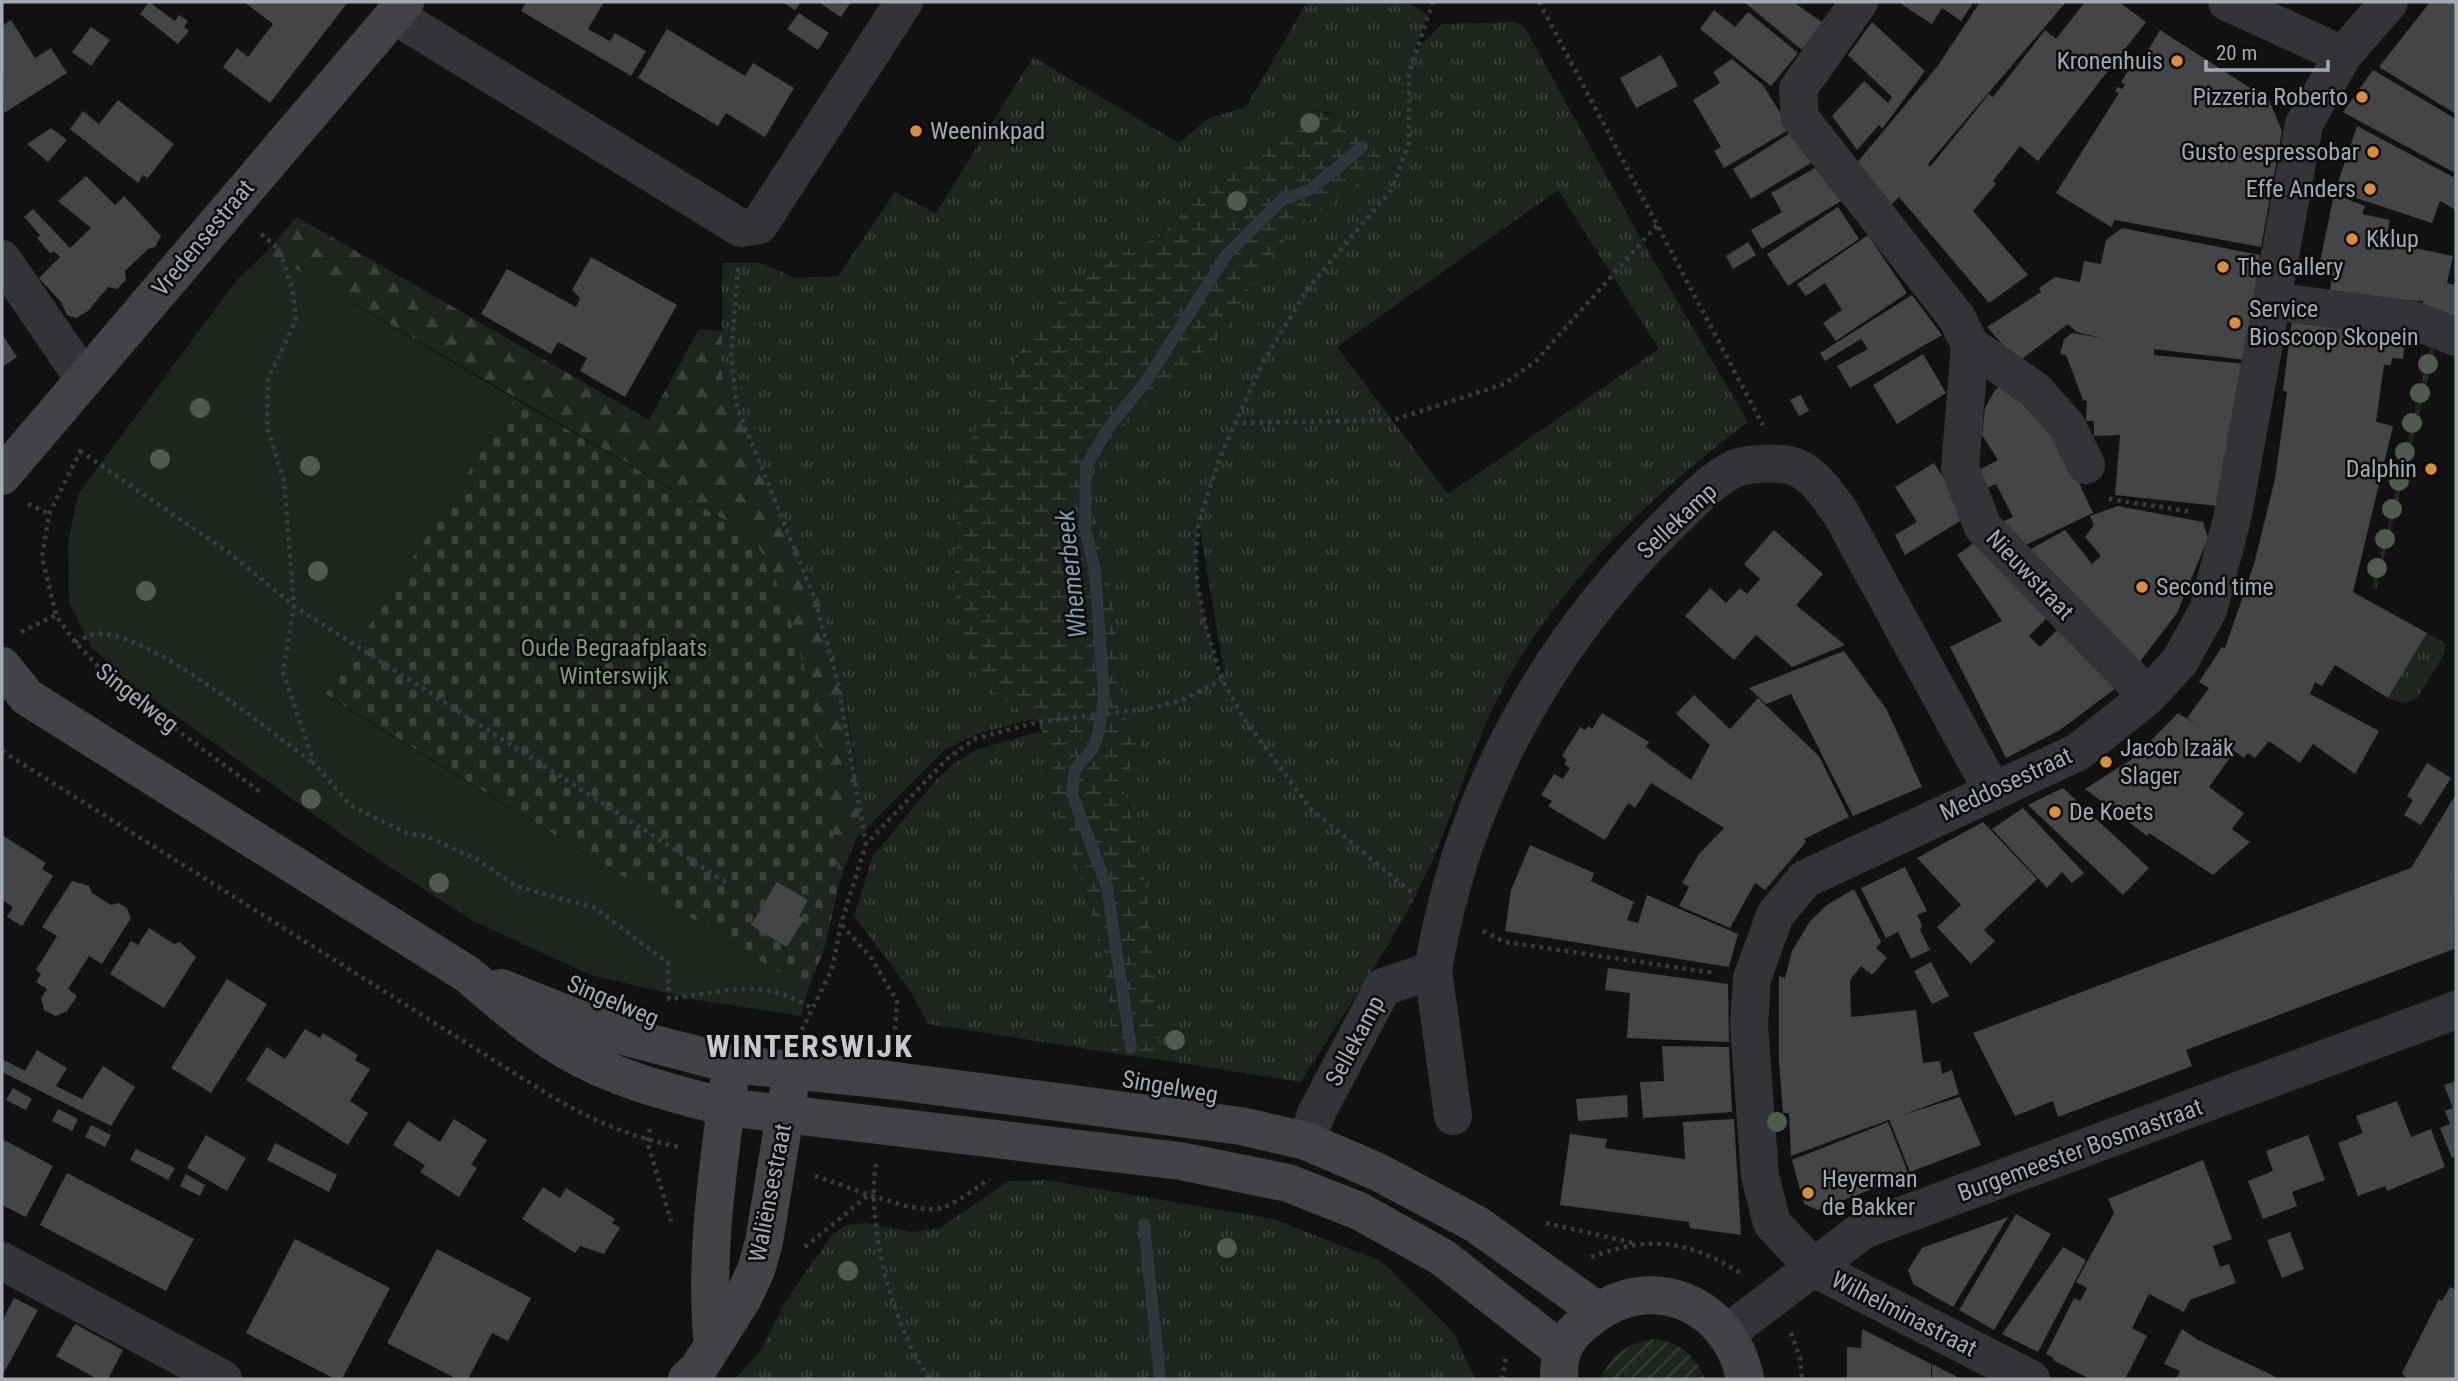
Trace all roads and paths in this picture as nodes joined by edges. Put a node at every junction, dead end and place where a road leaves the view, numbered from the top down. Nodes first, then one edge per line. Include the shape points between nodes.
1 (904, 2) edge
2 (1433, 2) edge
3 (1539, 2) edge
4 (1859, 2) edge
5 (2227, 2) edge
6 (2389, 2) edge
7 (399, 8) edge
8 (2343, 55) junction
9 (228, 208) junction
10 (1658, 224) junction
11 (741, 228) junction
12 (2, 259) edge
13 (2272, 301) junction
14 (2456, 337) edge
15 (1970, 345) junction
16 (84, 379) junction
17 (1234, 423) junction
18 (80, 451) dead end
19 (1783, 463) junction
20 (2086, 465) joint
21 (2, 475) edge
22 (49, 514) dead end
23 (2232, 519) junction
24 (294, 606) junction
25 (56, 615) junction
26 (75, 642) junction
27 (7, 651) edge
28 (1223, 680) junction
29 (2148, 696) junction
30 (2, 751) edge
31 (314, 763) junction
32 (1992, 790) junction
33 (265, 796) dead end
34 (866, 844) junction
35 (730, 885) dead end
36 (1443, 913) junction
37 (841, 924) junction
38 (1433, 970) junction
39 (467, 974) junction
40 (1752, 978) junction
41 (813, 1009) junction
42 (2456, 1010) edge
43 (790, 1029) dead end
44 (802, 1031) junction
45 (815, 1032) dead end
46 (881, 1041) dead end
47 (894, 1043) junction
48 (908, 1045) dead end
49 (731, 1064) junction
50 (792, 1071) junction
51 (658, 1090) junction
52 (726, 1107) junction
53 (785, 1114) junction
54 (1453, 1116) dead end
55 (647, 1141) junction
56 (1306, 1141) junction
57 (720, 1154) junction
58 (777, 1165) junction
59 (991, 1177) dead end
60 (871, 1193) junction
61 (1536, 1215) dead end
62 (674, 1229) dead end
63 (2, 1261) edge
64 (1814, 1268) junction
65 (1770, 1301) junction
66 (1598, 1311) junction
67 (1727, 1333) junction
68 (713, 1345) junction
69 (1496, 1351) dead end
70 (1560, 1365) edge
71 (223, 1379) edge
72 (687, 1379) edge
73 (930, 1379) edge
74 (1502, 1379) edge
75 (1745, 1379) edge
76 (2031, 1379) edge

1 - 11 street via 759,225
2 - 17 path via 1409,73 1409,142 1392,189 1308,287 1263,362
3 - 10 path
4 - 15 street via 1798,89 1800,118 1957,318
5 - 8 street via 2289,20
6 - 8 street, Meddosestraat
7 - 9 main road, Vredensestraat
7 - 11 street
8 - 13 street, Meddosestraat via 2304,124
9 - 16 main road, Vredensestraat
9 - 24 path via 279,249 293,292 296,320 268,379 267,428 284,481
10 - 17 path via 1536,361 1504,384 1393,420
10 - 19 path
11 - 34 path via 731,356 737,407 814,597 838,683
12 - 16 street
13 - 14 street via 2413,320
13 - 23 street, Meddosestraat
15 - 20 street via 2035,390 2067,426
15 - 29 street, Nieuwstraat via 1959,468 1983,527
16 - 21 main road, Vredensestraat
17 - 28 path via 1199,521 1196,552 1206,627
18 - 24 path via 231,554
19 - 32 street via 1811,475 1840,512
19 - 36 street, Sellekamp via 1735,468 1695,499 1584,618 1530,699 1475,817
20 - 23 path via 2099,497
22 - 25 path, Singelweg via 42,557
23 - 29 street, Meddosestraat via 2208,610 2180,661
24 - 31 path via 283,672
24 - 35 path
25 - 26 path, Singelweg
25 - 27 path
26 - 31 path via 96,634 171,659
26 - 33 path, Singelweg via 114,683
27 - 39 main road, Singelweg via 27,697
28 - 34 path via 1182,700 1147,709 1038,722 974,739 924,780
28 - 36 path via 1245,720 1310,808 1395,882
29 - 32 street, Meddosestraat via 2078,752
30 - 55 path via 554,1098
31 - 41 path via 351,806 478,860 516,886 595,908 668,962 669,999 761,987 790,995
32 - 40 street, Meddosestraat via 1805,879 1774,915
34 - 37 path
36 - 38 street, Sellekamp
36 - 40 path via 1505,942
37 - 41 path via 832,969
37 - 47 path via 872,959 897,1001
38 - 54 street, Sellekamp
38 - 56 street, Sellekamp via 1383,987
39 - 49 main road, Singelweg via 616,1034
39 - 51 main road, Singelweg via 526,1024 566,1050
40 - 64 street, Meddosestraat via 1749,1026 1760,1176 1772,1223
41 - 44 path
42 - 64 street, Burgemeester Bosmastraat via 1863,1230
43 - 44 path
44 - 45 path
46 - 47 path
47 - 48 path
49 - 50 main road, Singelweg
49 - 52 main road, Waliënsestraat
50 - 53 main road, Waliënsestraat
50 - 56 main road, Singelweg via 1228,1124
51 - 52 main road, Singelweg
51 - 55 path
52 - 53 main road, Singelweg
52 - 57 main road, Waliënsestraat
53 - 58 main road, Waliënsestraat
53 - 70 main road, Singelweg via 1180,1161 1288,1184 1359,1211 1432,1252
55 - 57 path
55 - 62 path
56 - 66 main road, Singelweg via 1378,1172 1476,1224
57 - 68 main road, Waliënsestraat via 709,1306
58 - 60 path
58 - 68 main road, Waliënsestraat via 756,1270
59 - 60 path via 931,1210 904,1207
60 - 73 path via 889,1294
61 - 65 path via 1547,1223 1634,1243 1707,1252 1742,1273
63 - 71 street
64 - 65 street, Burgemeester Bosmastraat
64 - 76 street, Wilhelminastraat
65 - 67 street, Burgemeester Bosmastraat
66 - 67 main road via 1628,1298 1655,1295 1683,1301 1708,1314
66 - 70 main road via 1576,1329
67 - 75 main road via 1741,1358
68 - 72 main road, Waliënsestraat
69 - 74 path via 1505,1359

